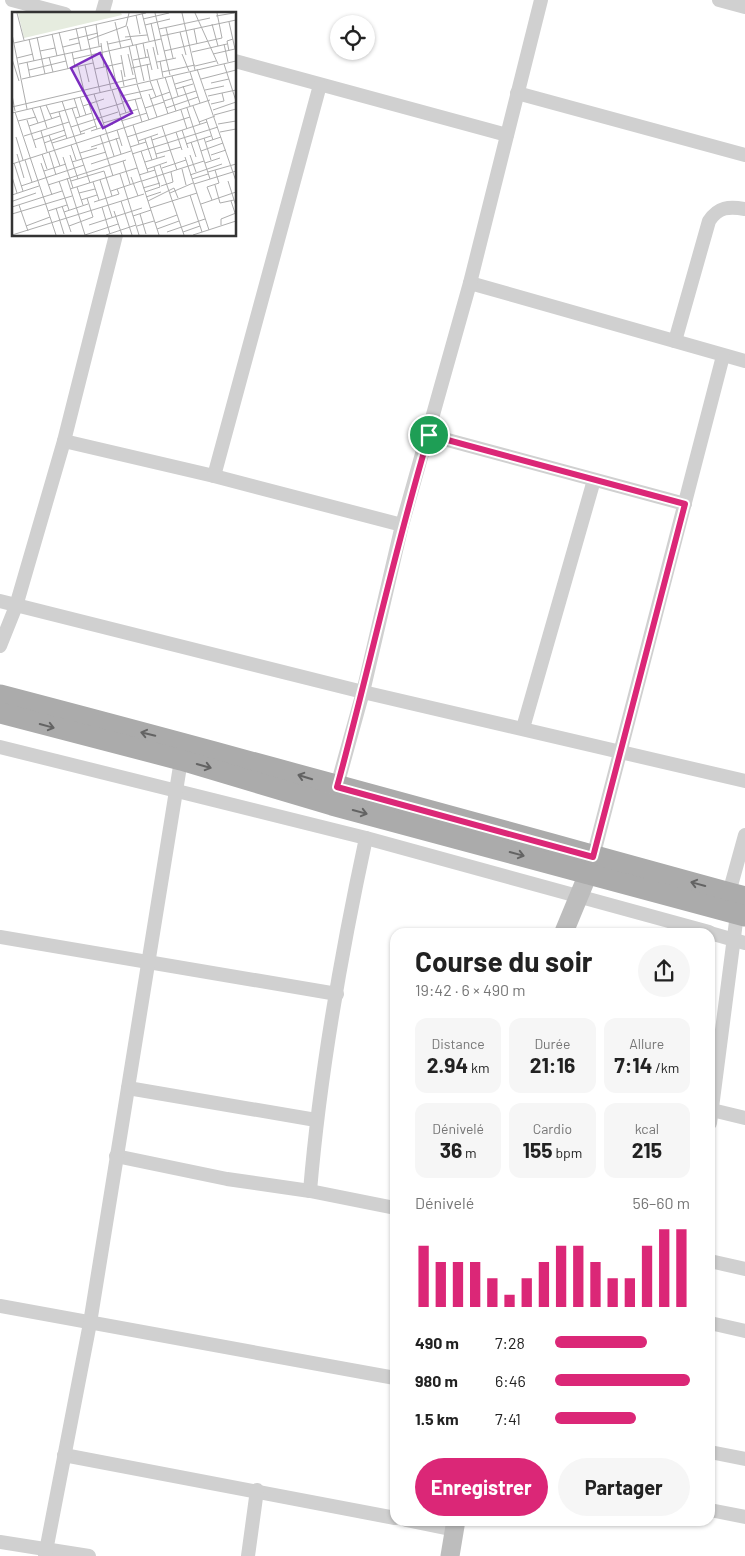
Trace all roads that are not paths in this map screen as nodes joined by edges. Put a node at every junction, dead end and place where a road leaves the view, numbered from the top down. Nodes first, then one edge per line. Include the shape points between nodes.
1 (12, 0) edge
2 (541, 0) edge
3 (718, 0) edge
4 (745, 7) edge
5 (57, 12) edge
6 (236, 62) edge
7 (320, 85) junction
8 (517, 93) junction
9 (507, 135) junction
10 (745, 155) edge
11 (745, 209) edge
12 (116, 236) edge
13 (470, 283) junction
14 (675, 341) junction
15 (723, 356) junction
16 (745, 361) edge
17 (429, 435) junction
18 (64, 441) junction
19 (214, 476) junction
20 (594, 480) junction
21 (685, 504) junction
22 (402, 525) junction
23 (0, 601) edge
24 (16, 606) junction
25 (0, 646) edge
26 (363, 692) junction
27 (0, 696) edge
28 (0, 713) edge
29 (523, 728) junction
30 (0, 747) edge
31 (618, 751) junction
32 (181, 760) junction
33 (745, 781) edge
34 (175, 790) junction
35 (334, 796) junction
36 (745, 835) edge
37 (366, 838) junction
38 (590, 865) junction
39 (580, 896) junction
40 (739, 905) edge
41 (566, 928) edge
42 (692, 928) edge
43 (715, 935) edge
44 (0, 936) edge
45 (739, 941) edge
46 (149, 960) junction
47 (337, 994) junction
48 (128, 1088) junction
49 (715, 1091) edge
50 (715, 1116) edge
51 (745, 1118) edge
52 (316, 1120) junction
53 (116, 1156) junction
54 (310, 1191) junction
55 (390, 1207) edge
56 (715, 1262) edge
57 (745, 1269) edge
58 (0, 1306) edge
59 (90, 1323) junction
60 (715, 1324) edge
61 (745, 1331) edge
62 (390, 1377) edge
63 (715, 1453) edge
64 (64, 1455) junction
65 (745, 1459) edge
66 (257, 1490) junction
67 (715, 1511) edge
68 (390, 1517) edge
69 (745, 1517) edge
70 (456, 1526) edge
71 (0, 1542) edge
72 (46, 1552) edge
73 (89, 1556) edge
74 (248, 1556) edge
75 (450, 1556) edge

1 - 5 street
2 - 8 street
3 - 4 street
6 - 7 street
7 - 9 street
7 - 19 street
8 - 9 street
8 - 10 street
9 - 13 street
11 - 14 street via 726,207 715,212 709,221
12 - 18 street
13 - 14 street
13 - 17 street
14 - 15 street
15 - 16 street
15 - 21 street
17 - 20 street
17 - 22 street
18 - 19 street
18 - 24 street
19 - 22 street
20 - 21 street
20 - 29 street
21 - 31 street
22 - 26 street
23 - 24 street
24 - 25 street
24 - 26 street
26 - 29 street
26 - 35 street
35 -> 27 main road via 212,750
28 -> 32 main road
29 - 31 street
30 - 34 street
31 - 33 street
31 - 38 street
32 - 34 street
32 -> 35 main road
34 - 37 street
34 - 46 street
35 - 38 main road
36 - 40 street
37 - 39 street
37 - 47 street
38 - 39 street
38 - 40 main road
39 - 41 street
39 - 42 street
40 - 45 street
43 - 45 street
44 - 46 street
45 - 49 street
46 - 47 street
46 - 48 street
47 - 52 street
48 - 52 street
48 - 53 street
50 - 51 street
52 - 54 street
53 - 54 street via 227,1179
53 - 59 street
54 - 55 street
56 - 57 street
58 - 59 street
59 - 62 street
59 - 64 street
60 - 61 street
63 - 65 street
64 - 66 street
64 - 72 street
66 - 68 street
66 - 74 street
67 - 69 street
70 - 75 street
71 - 72 street
72 - 73 street

